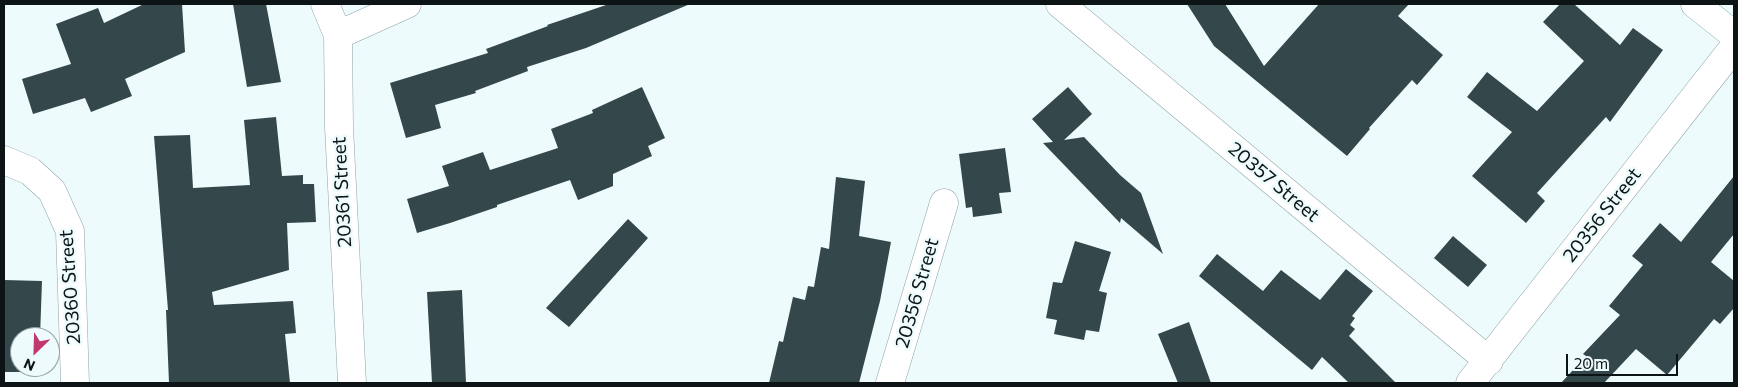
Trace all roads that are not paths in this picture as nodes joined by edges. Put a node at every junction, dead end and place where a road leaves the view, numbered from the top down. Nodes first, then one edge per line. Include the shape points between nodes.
1 (325, 4) edge
2 (407, 4) edge
3 (1060, 4) edge
4 (1695, 4) edge
5 (338, 35) junction
6 (1734, 35) edge
7 (1734, 47) edge
8 (4, 160) edge
9 (944, 203) dead end
10 (1489, 361) junction
11 (75, 383) edge
12 (352, 383) edge
13 (890, 383) edge
14 (1470, 383) edge

1 - 5 street, 20361 Street
2 - 5 street
3 - 10 street, 20357 Street
4 - 6 street
5 - 12 street, 20361 Street via 339,127
7 - 10 street, 20356 Street
8 - 11 street, 20360 Street via 30,171 52,191 70,231
9 - 13 street, 20356 Street
10 - 14 street, 20356 Street

